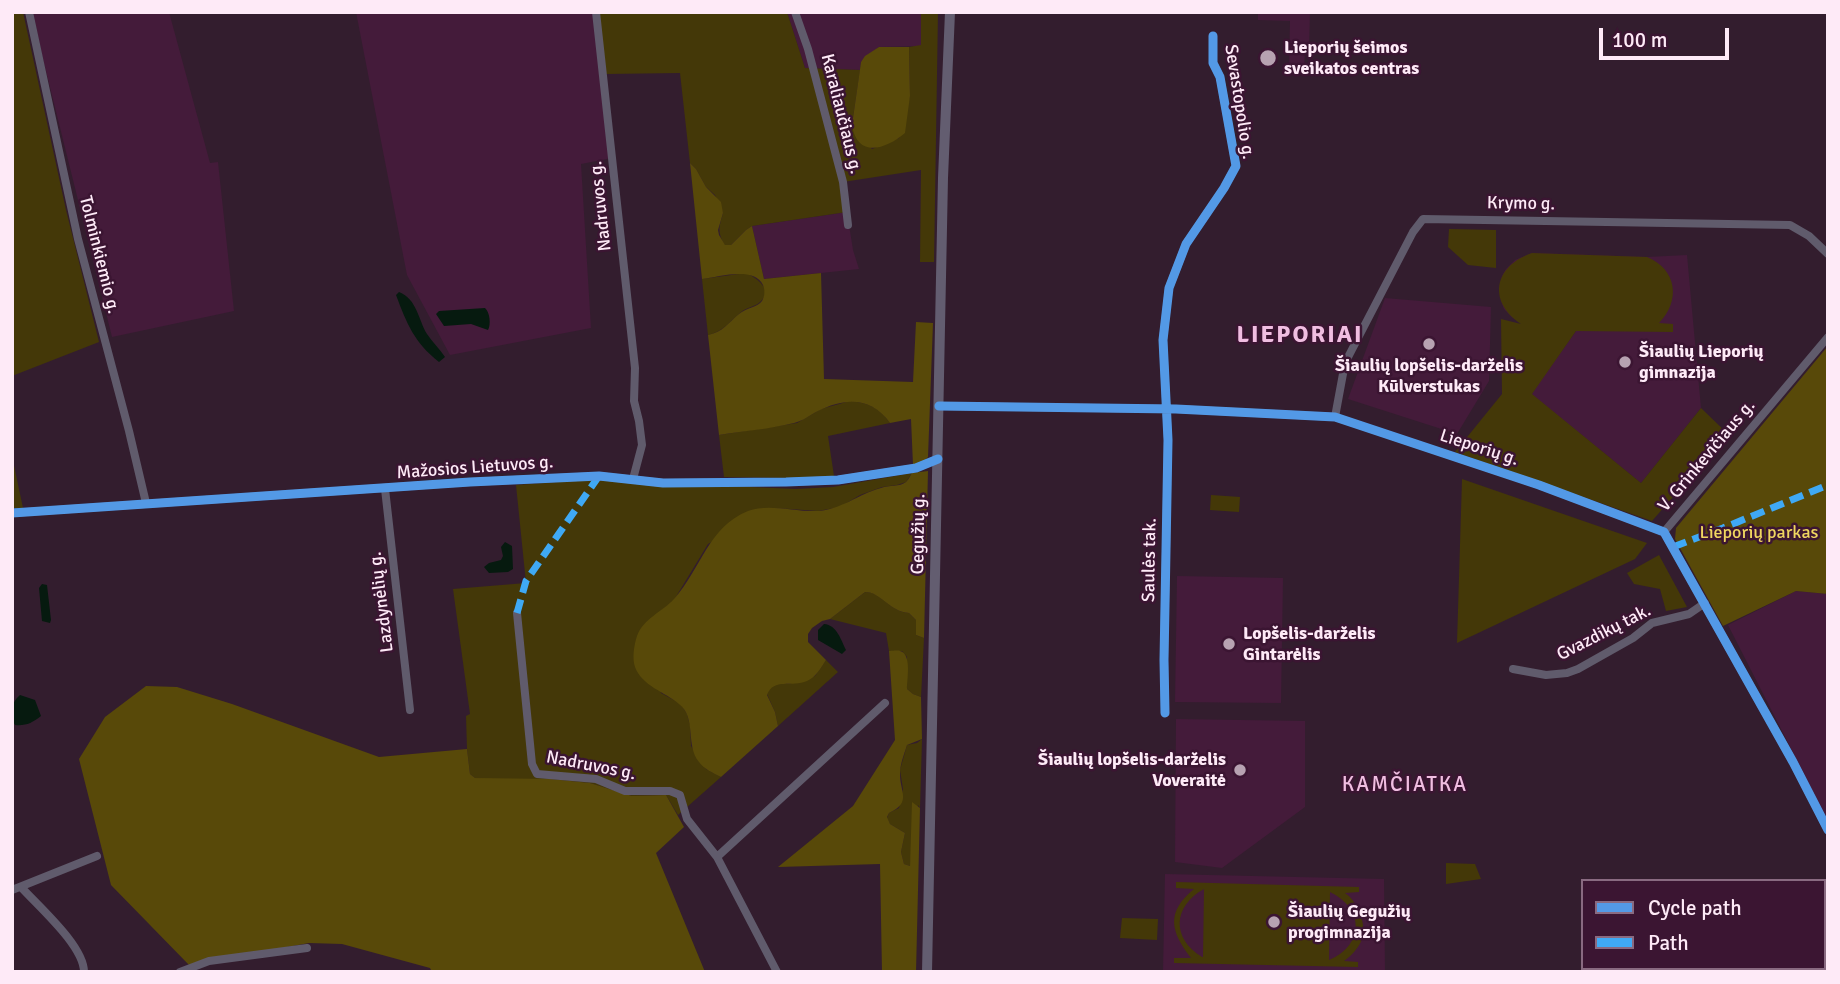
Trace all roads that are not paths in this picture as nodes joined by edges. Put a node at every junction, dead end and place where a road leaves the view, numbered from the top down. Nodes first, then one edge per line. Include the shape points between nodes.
1 (29, 12) edge
2 (596, 12) edge
3 (795, 12) edge
4 (950, 12) edge
5 (1213, 36) dead end
6 (848, 225) dead end
7 (1828, 254) edge
8 (1828, 337) edge
9 (939, 406) junction
10 (1166, 409) junction
11 (1335, 417) junction
12 (938, 459) junction
13 (632, 479) junction
14 (385, 489) junction
15 (146, 503) junction
16 (12, 513) edge
17 (1664, 532) junction
18 (1705, 603) junction
19 (517, 613) dead end
20 (1513, 669) dead end
21 (885, 703) dead end
22 (410, 710) dead end
23 (1165, 713) dead end
24 (1828, 830) edge
25 (97, 856) dead end
26 (717, 857) junction
27 (17, 888) edge
28 (307, 948) dead end
29 (84, 972) edge
30 (180, 972) edge
31 (777, 972) edge
32 (927, 972) edge

1 - 15 street, Tolminkiemio g. via 72,216
2 - 13 street, Nadruvos g. via 642,445
3 - 6 street, Karaliaučiaus g. via 843,182
4 - 9 main road, Gegužių g.
5 - 10 street, Sevastopolio g. via 1213,63 1220,77 1236,166 1186,244 1169,288 1163,340
7 - 11 street, Krymo g. via 1790,225 1423,219 1345,363
8 - 17 street, V. Grinkevičiaus g.
9 - 10 street, Lieporių g.
9 - 12 main road, Gegužių g.
10 - 11 street, Lieporių g.
10 - 23 street, Saulės tak.
11 - 17 street, Lieporių g.
12 - 13 street, Mažosios Lietuvos g. via 916,468 838,480 663,483
12 - 32 main road, Gegužių g.
13 - 14 street, Mažosios Lietuvos g. via 599,476
14 - 15 street, Mažosios Lietuvos g.
14 - 22 street, Lazdynėlių g.
15 - 16 street, Mažosios Lietuvos g.
17 - 18 street
18 - 20 street, Gvazdikų tak. via 1689,614 1652,622 1633,638 1567,673 1546,675
18 - 24 street
19 - 26 street, Nadruvos g. via 532,764 537,774 596,779 625,790 680,795 687,820
21 - 26 street
25 - 27 street
26 - 31 street, Nadruvos g.
27 - 29 street via 76,948
28 - 30 street via 209,961

